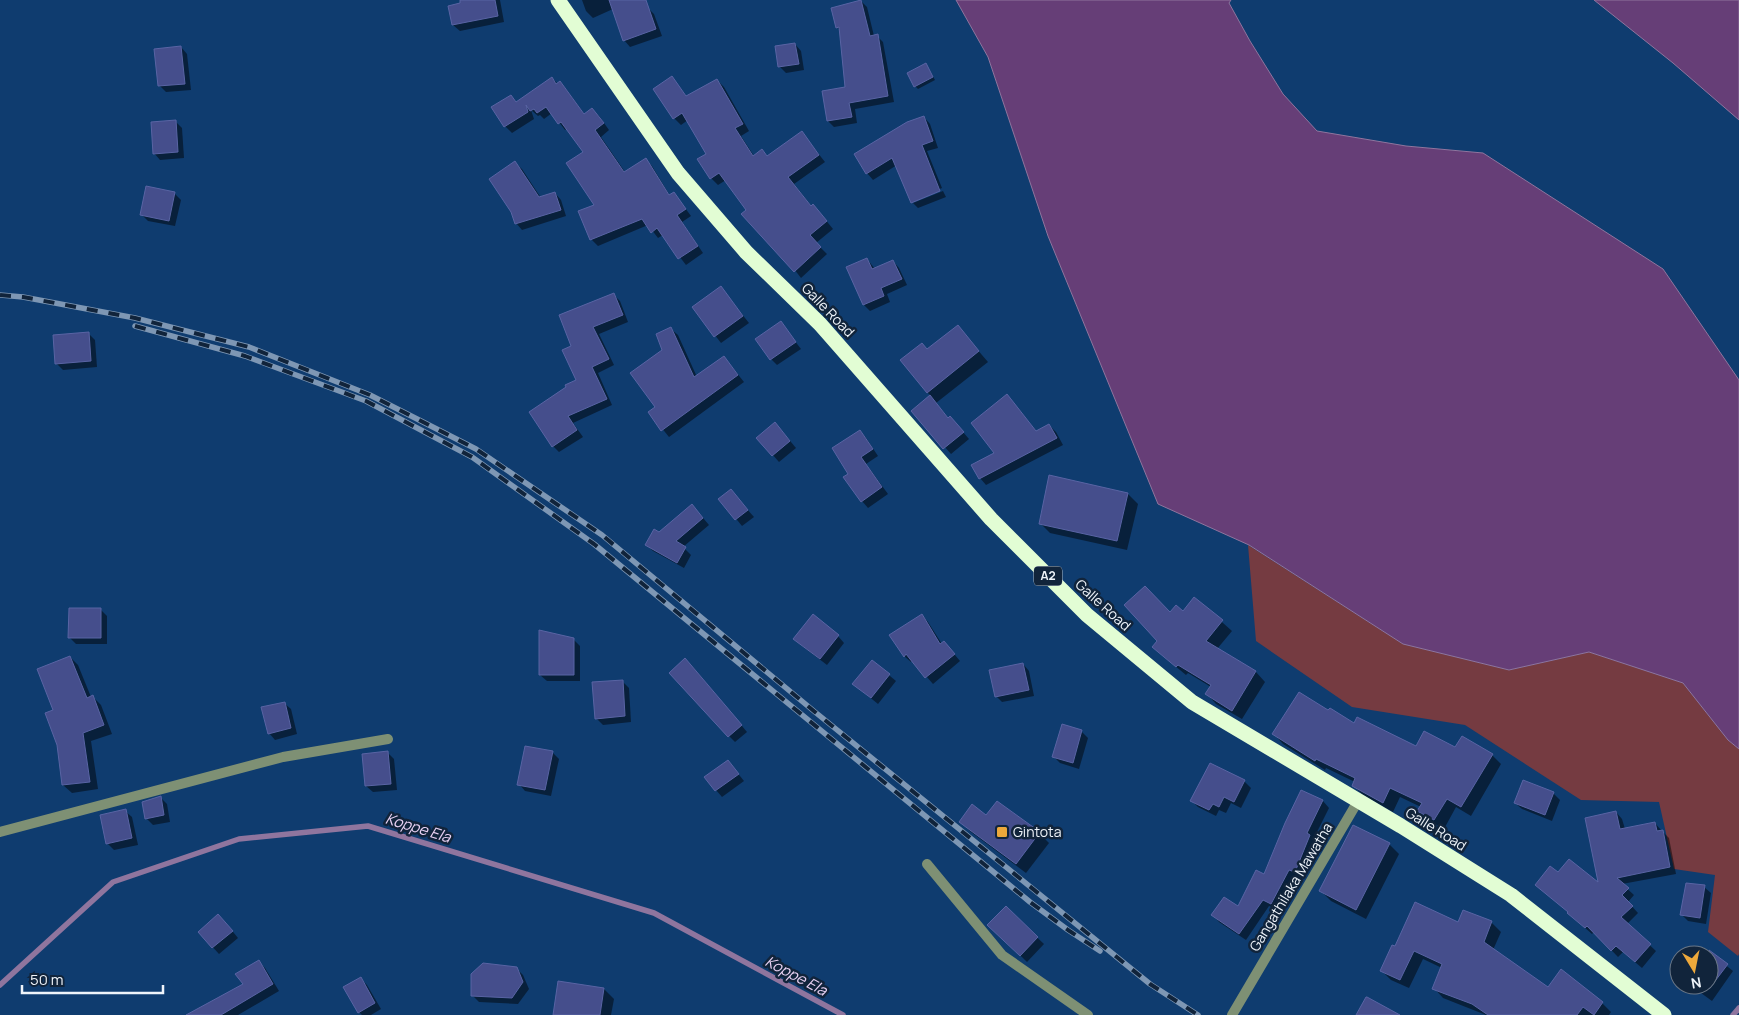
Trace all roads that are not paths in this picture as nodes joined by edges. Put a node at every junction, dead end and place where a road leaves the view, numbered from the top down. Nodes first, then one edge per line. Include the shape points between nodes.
1 (558, 0) edge
2 (388, 739) dead end
3 (1358, 802) junction
4 (0, 832) edge
5 (927, 864) dead end
6 (1088, 1015) edge
7 (1232, 1015) edge
8 (1664, 1015) edge

1 - 3 highway, Galle Road / A2 via 685,180 746,252 820,324 991,519 1086,615 1192,702
2 - 4 street via 283,757
3 - 7 street, Gangathilaka Mawatha
3 - 8 highway, Galle Road / A2 via 1511,895
5 - 6 street via 1002,955

